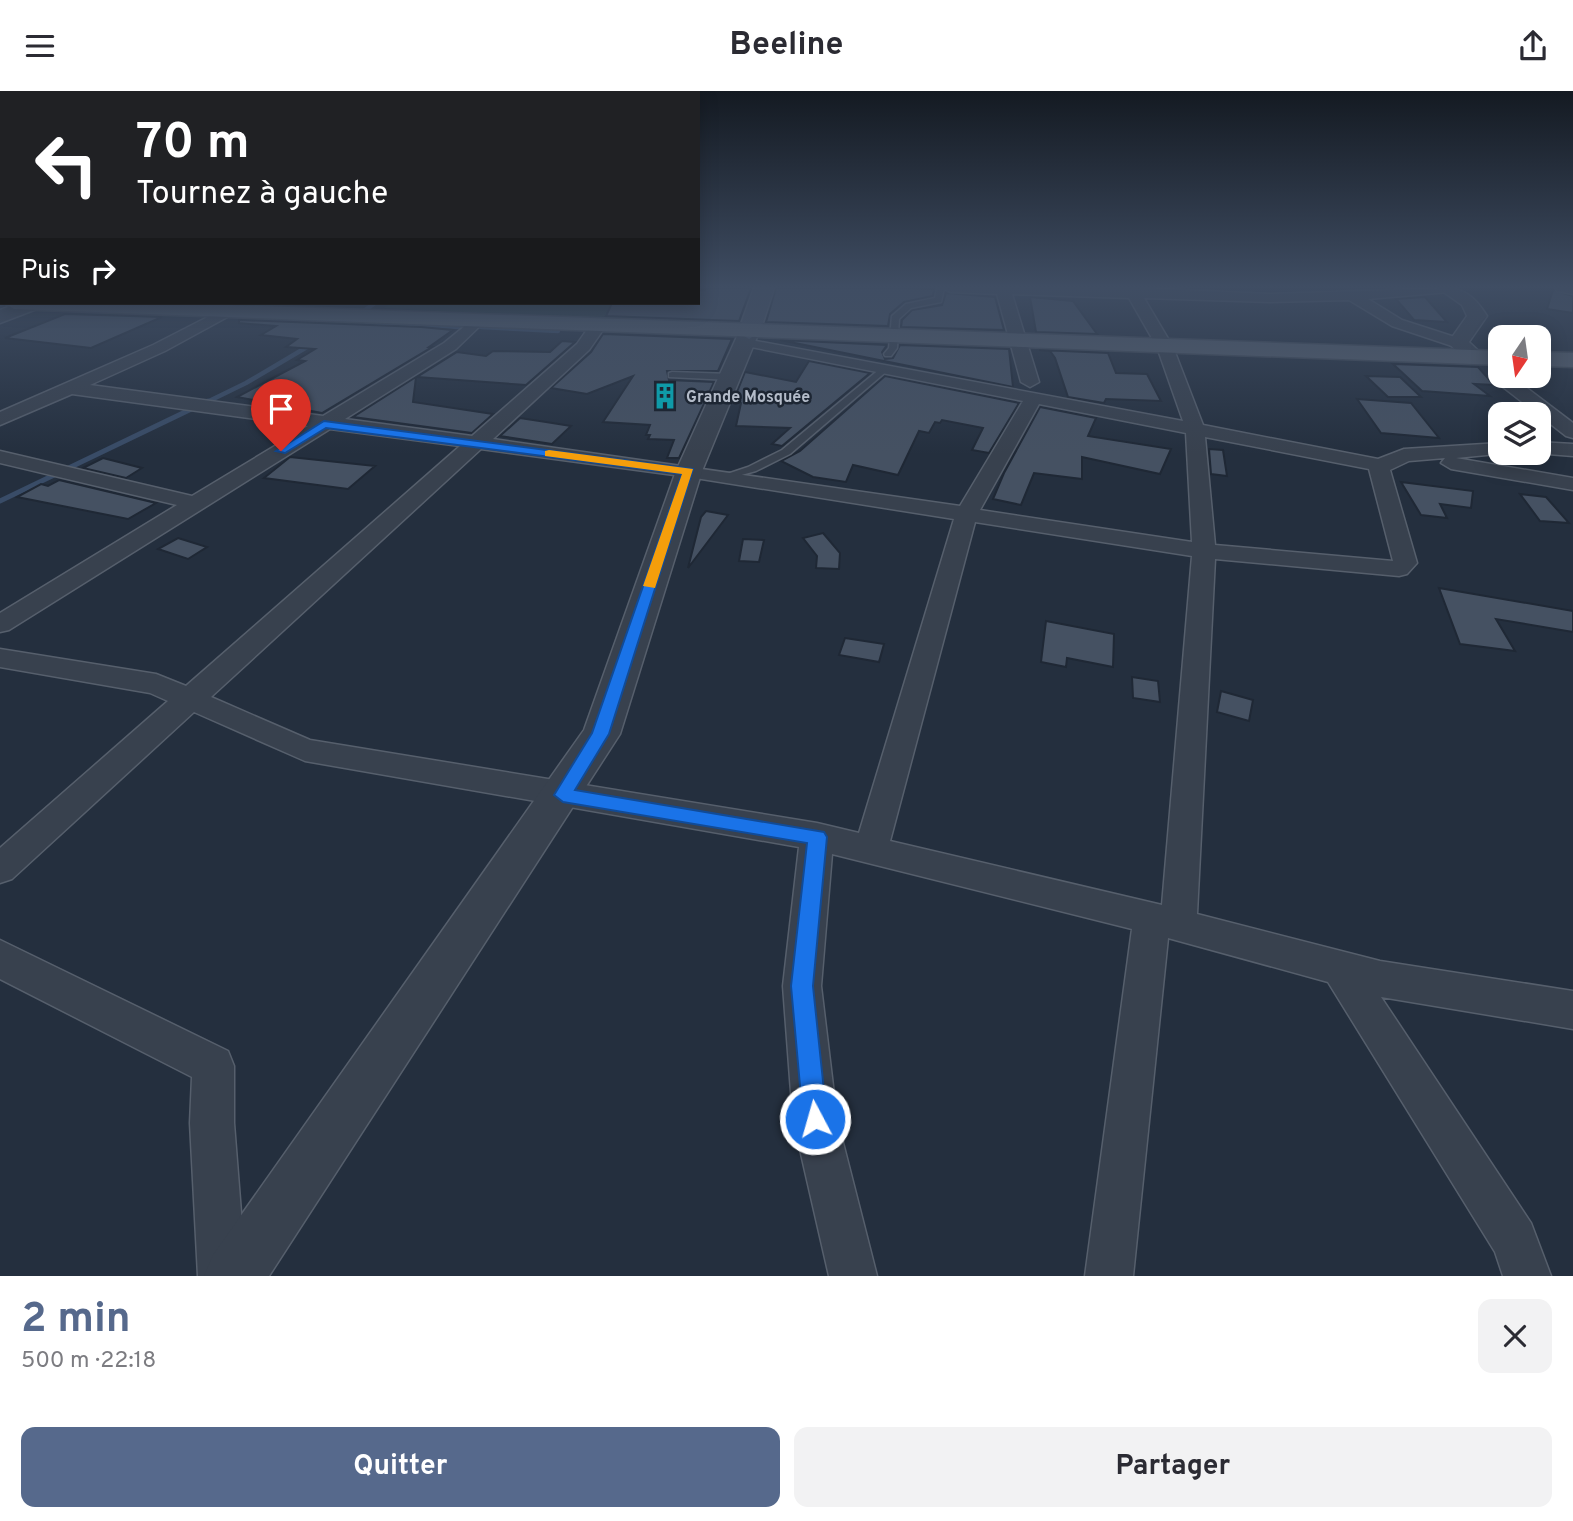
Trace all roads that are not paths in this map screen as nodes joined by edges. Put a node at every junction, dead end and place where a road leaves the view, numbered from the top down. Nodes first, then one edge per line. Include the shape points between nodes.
1 (164, 343) edge
2 (453, 343) edge
3 (586, 343) edge
4 (700, 343) edge
5 (744, 343) edge
6 (890, 343) edge
7 (1005, 343) edge
8 (1019, 343) edge
9 (1057, 343) edge
10 (1163, 343) edge
11 (1458, 343) edge
12 (1165, 347) junction
13 (742, 350) junction
14 (888, 354) junction
15 (1476, 358) junction
16 (1488, 358) edge
17 (1551, 359) edge
18 (1573, 360) edge
19 (1488, 367) edge
20 (672, 375) dead end
21 (71, 388) junction
22 (1517, 389) edge
23 (1032, 391) junction
24 (0, 419) edge
25 (324, 424) junction
26 (1195, 429) junction
27 (1573, 432) edge
28 (475, 445) junction
29 (1551, 449) edge
30 (1488, 450) edge
31 (1573, 450) edge
32 (1404, 455) junction
33 (0, 457) edge
34 (1378, 465) junction
35 (706, 474) junction
36 (1573, 484) edge
37 (195, 503) junction
38 (966, 515) junction
39 (1203, 551) junction
40 (0, 624) edge
41 (0, 658) edge
42 (190, 698) junction
43 (563, 795) junction
44 (817, 837) junction
45 (871, 850) junction
46 (0, 869) edge
47 (1165, 921) junction
48 (0, 957) edge
49 (1340, 968) junction
50 (1573, 1010) edge
51 (222, 1276) edge
52 (234, 1276) edge
53 (853, 1276) edge
54 (1109, 1276) edge
55 (1527, 1276) edge

1 - 21 street
2 - 25 street
3 - 28 street
4 - 13 main road
5 - 13 main road
6 - 14 lane
7 - 14 main road
8 - 23 street
9 - 12 main road
10 - 12 street
11 - 15 street
12 - 15 main road
12 - 26 street
13 - 14 main road
13 - 14 street
13 - 20 lane
13 - 35 street
14 - 23 street
14 - 35 lane via 786,452 752,469
15 - 16 main road
15 - 19 street
17 - 18 main road
21 - 24 street
21 - 25 street
22 - 27 street
23 - 26 street
23 - 38 street
25 - 28 street
25 - 37 street
26 - 34 street
26 - 39 street
28 - 35 street
28 - 42 street
29 - 31 street
30 - 32 street
32 - 34 street via 1393,463
32 - 36 street
33 - 37 street
34 - 39 street via 1405,563 1399,569
35 - 38 street
35 - 43 street via 601,734
37 - 40 street
38 - 39 street
38 - 45 street
39 - 47 street
41 - 42 street via 156,684
42 - 43 street via 305,750
42 - 46 street
43 - 44 street
43 - 52 street
44 - 45 street
44 - 53 street via 802,986 815,1119
45 - 47 street
47 - 49 street
47 - 54 street
48 - 51 street via 213,1066
49 - 50 street via 1380,979
49 - 55 street via 1514,1240

